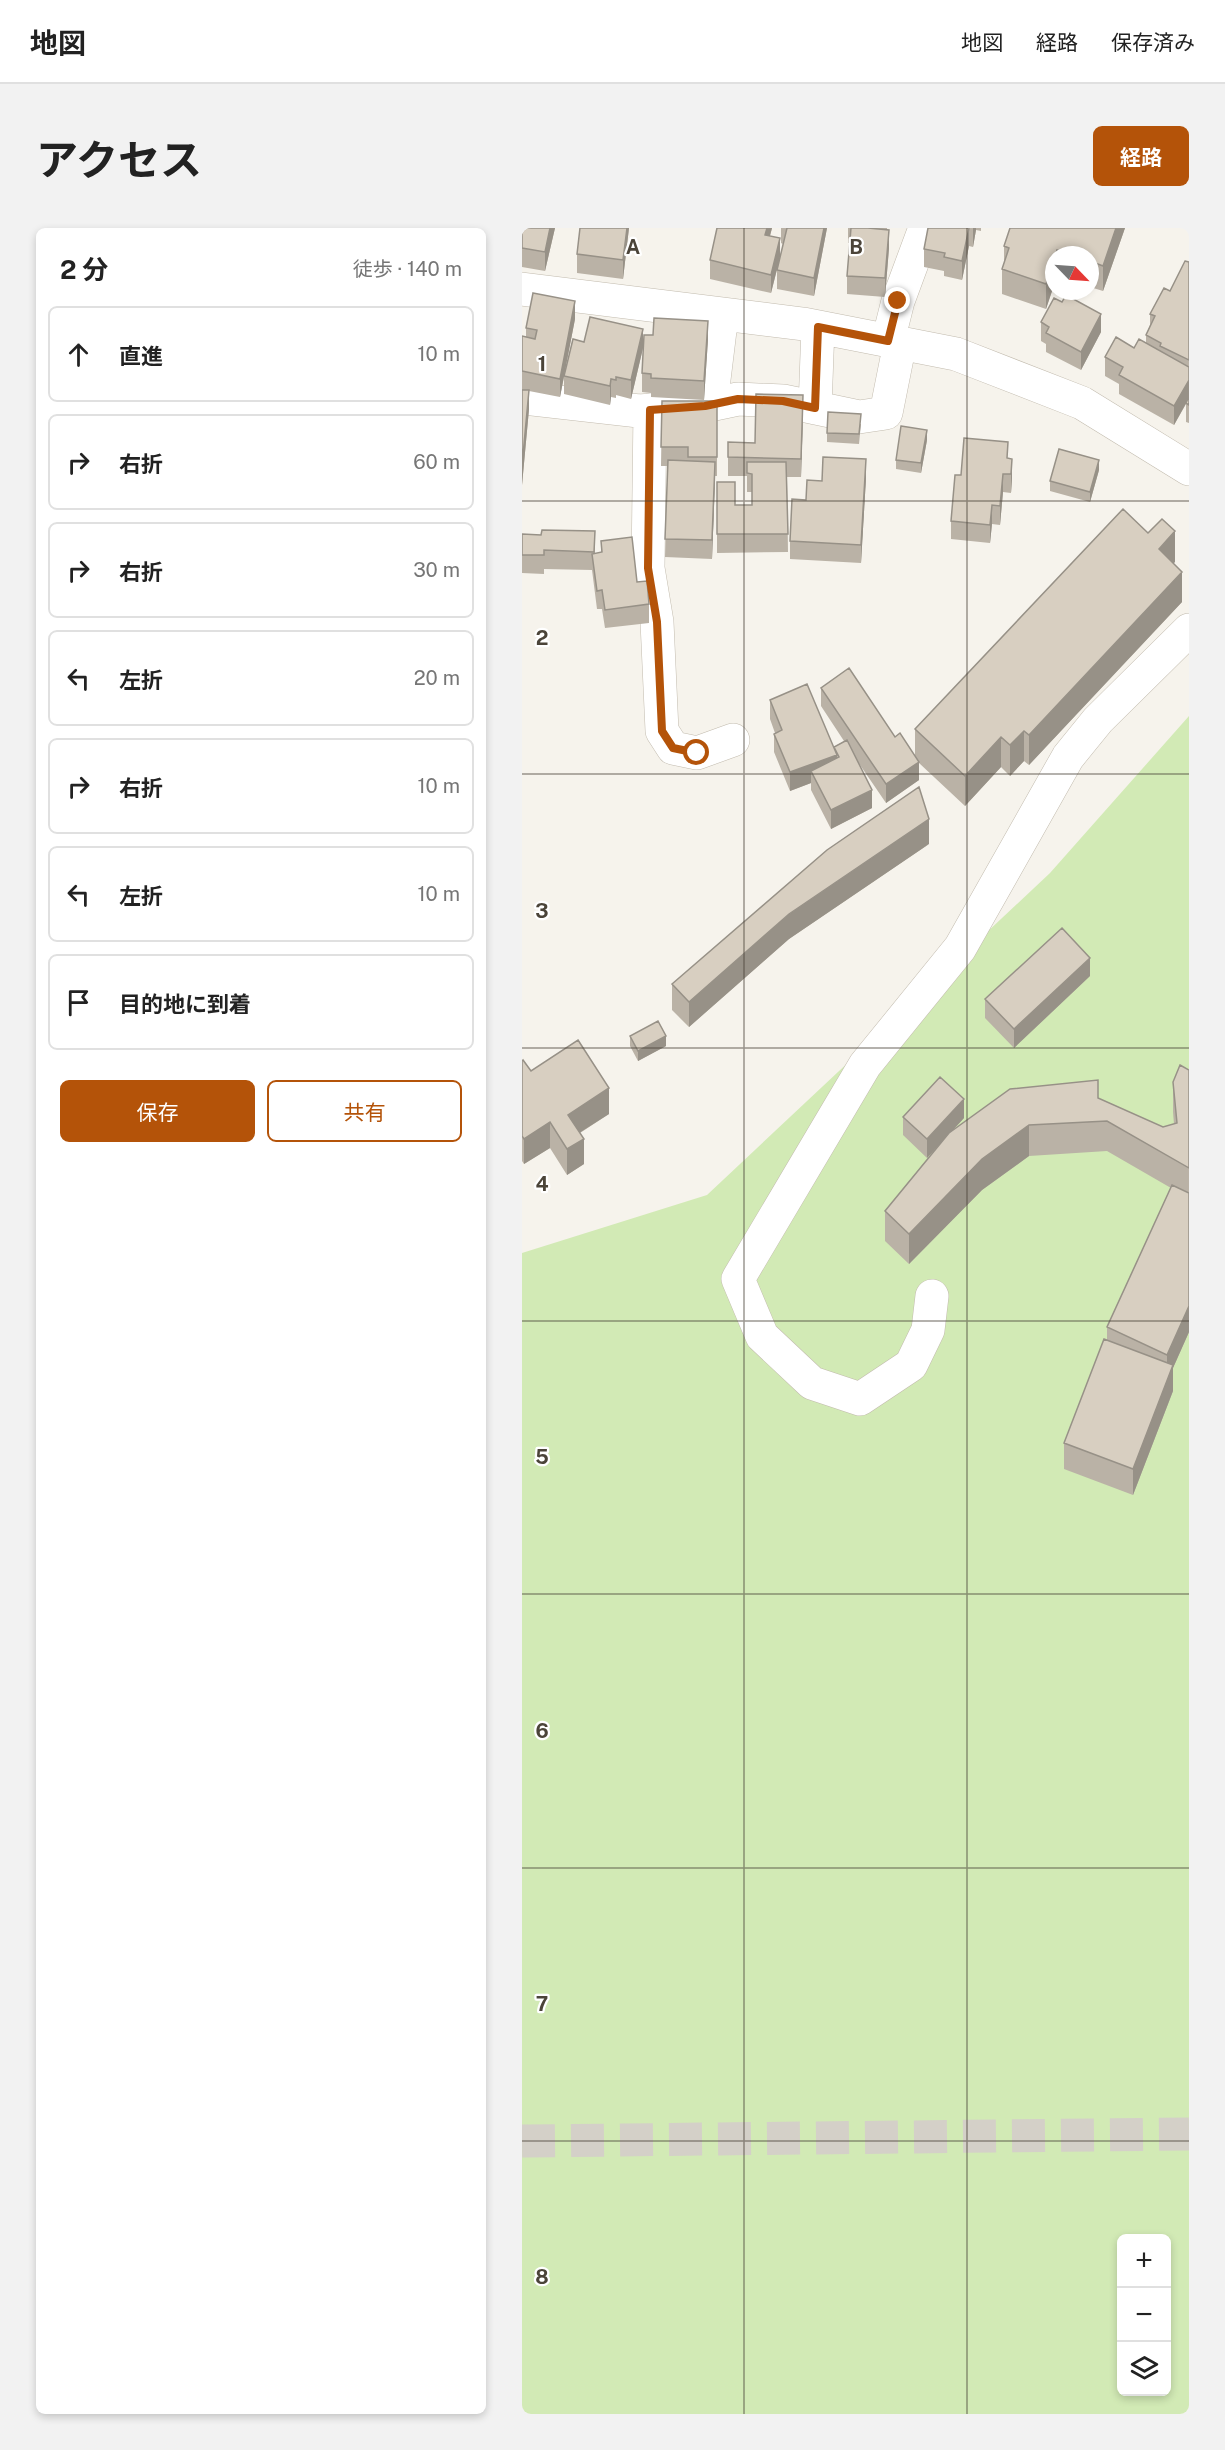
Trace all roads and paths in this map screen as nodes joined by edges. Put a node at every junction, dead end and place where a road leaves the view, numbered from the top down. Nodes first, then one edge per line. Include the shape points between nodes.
1 (926, 228) edge
2 (522, 289) edge
3 (722, 314) junction
4 (818, 327) junction
5 (894, 342) junction
6 (522, 398) edge
7 (711, 404) junction
8 (815, 408) junction
9 (650, 410) junction
10 (1189, 469) edge
11 (1189, 630) edge
12 (733, 740) dead end
13 (932, 1296) dead end

1 - 5 street via 892,321
2 - 3 street
3 - 4 street
3 - 7 street
4 - 5 street
4 - 8 street
5 - 8 street via 886,413 859,417
5 - 10 street via 956,354 1082,403
6 - 9 street
7 - 8 street via 783,401
7 - 9 street
9 - 12 street via 648,568 656,613 662,731 673,748 697,753
11 - 13 street via 1098,720 1068,757 960,948 865,1065 738,1279 762,1336 812,1383 860,1399 911,1365 928,1330

